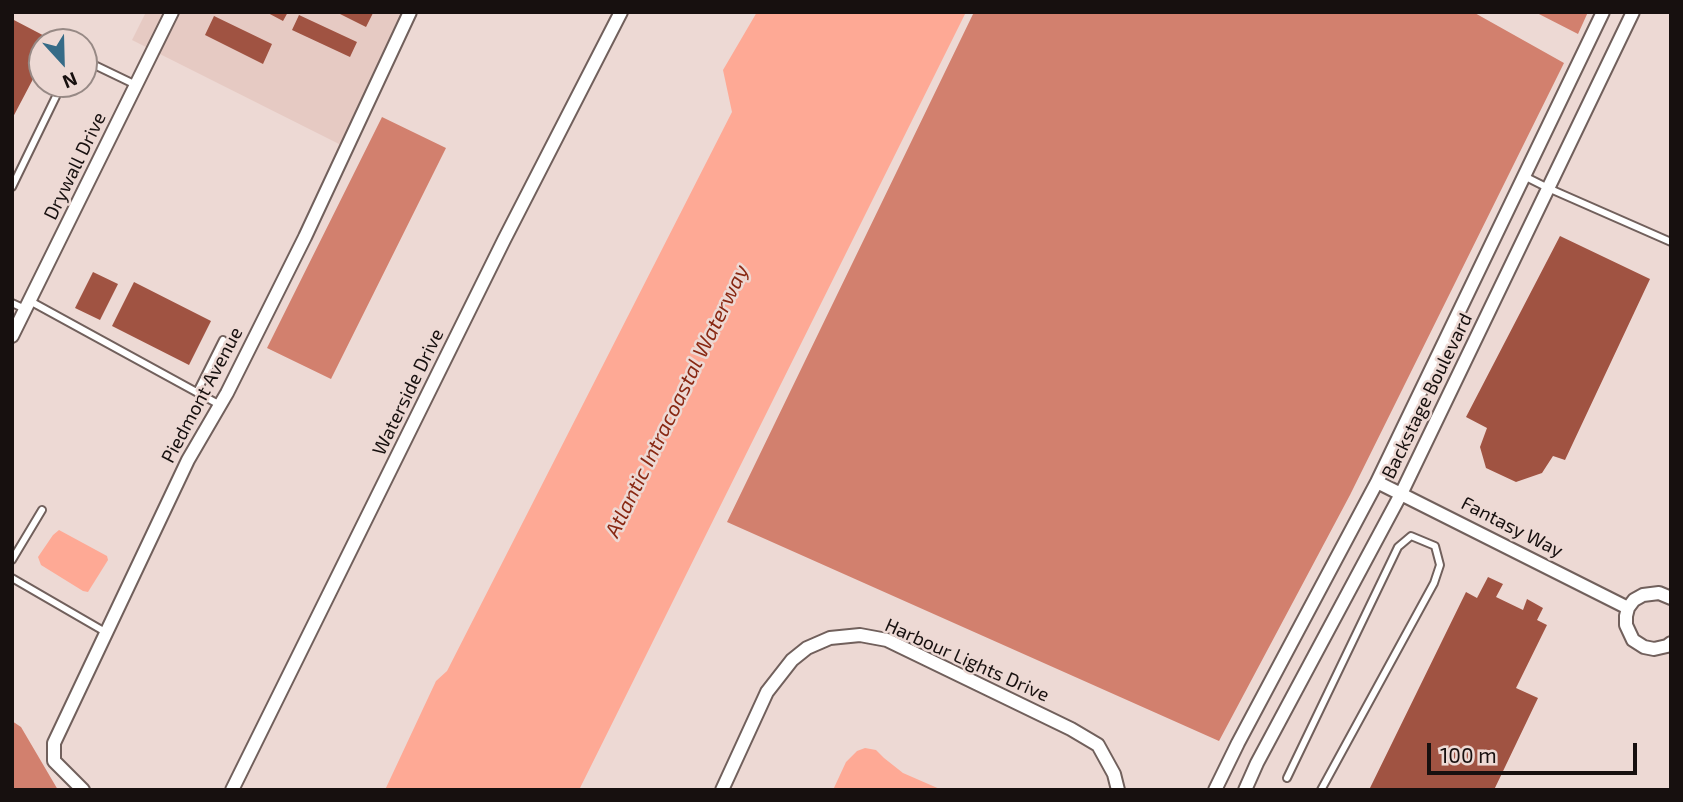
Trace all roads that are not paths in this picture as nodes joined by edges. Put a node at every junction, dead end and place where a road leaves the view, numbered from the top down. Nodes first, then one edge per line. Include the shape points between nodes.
1 (172, 12) edge
2 (410, 12) edge
3 (621, 12) edge
4 (1603, 12) edge
5 (1633, 12) edge
6 (98, 67) edge
7 (136, 85) junction
8 (55, 98) edge
9 (1524, 176) junction
10 (12, 187) edge
11 (1548, 188) junction
12 (1671, 242) edge
13 (12, 303) edge
14 (28, 305) junction
15 (12, 336) edge
16 (223, 340) dead end
17 (197, 392) junction
18 (220, 405) junction
19 (1377, 482) junction
20 (1401, 494) junction
21 (42, 510) dead end
22 (12, 560) edge
23 (12, 578) edge
24 (1671, 598) edge
25 (1628, 608) junction
26 (107, 633) junction
27 (1671, 643) edge
28 (1287, 778) dead end
29 (83, 790) edge
30 (232, 790) edge
31 (722, 790) edge
32 (1118, 790) edge
33 (1215, 790) edge
34 (1245, 790) edge
35 (1321, 790) edge

1 - 7 street, Drywall Drive
2 - 18 street, Piedmont Avenue
3 - 30 street, Waterside Drive
4 - 9 street, Backstage Boulevard
5 - 11 street, Backstage Boulevard
6 - 7 lane
7 - 14 street, Drywall Drive
8 - 10 lane
9 - 11 lane
9 - 19 street, Backstage Boulevard
11 - 12 lane
11 - 20 street, Backstage Boulevard
13 - 14 lane
14 - 15 street, Drywall Drive
14 - 17 lane
16 - 17 lane
17 - 18 lane
18 - 26 street, Piedmont Avenue via 188,460
19 - 20 street, Fantasy Way
19 - 33 street, Backstage Boulevard
20 - 25 street, Fantasy Way
20 - 34 street, Backstage Boulevard
21 - 22 lane
23 - 26 lane
24 - 25 street via 1659,593 1643,595
25 - 27 street via 1626,625 1633,639 1654,649
26 - 29 street, Piedmont Avenue via 54,743 54,761
28 - 35 lane via 1398,547 1411,536 1436,546 1440,565 1434,583
31 - 32 street, Harbour Lights Drive via 767,692 792,660 830,638 860,635 887,640 1098,745

